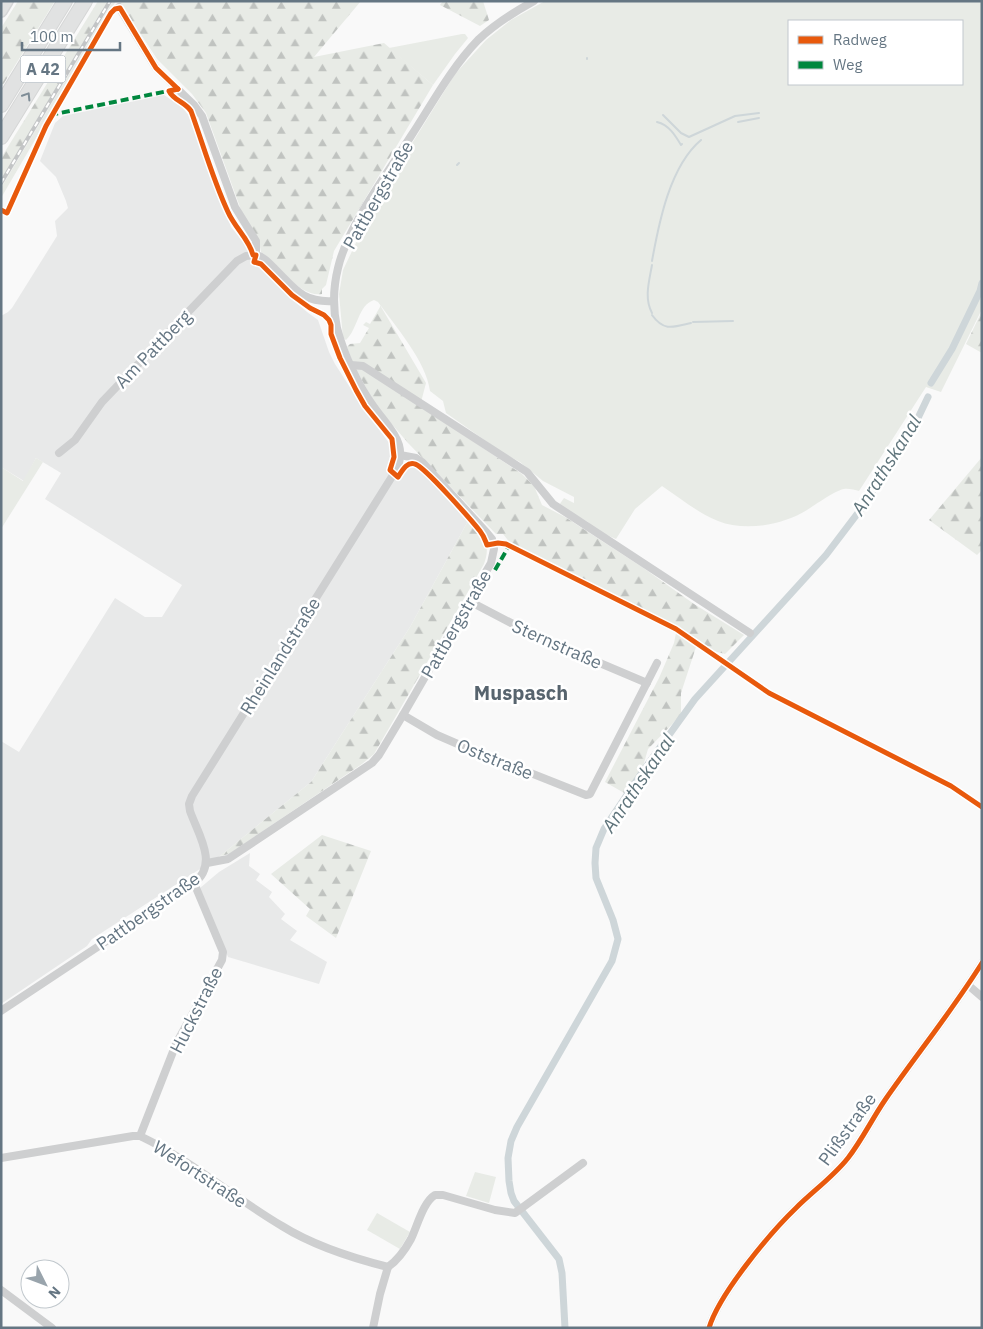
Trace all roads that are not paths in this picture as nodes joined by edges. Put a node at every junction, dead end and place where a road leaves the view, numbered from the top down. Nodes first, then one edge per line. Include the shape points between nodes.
1 (7, 1) edge
2 (65, 1) edge
3 (85, 1) edge
4 (534, 1) edge
5 (118, 7) dead end
6 (1, 11) edge
7 (1, 106) edge
8 (1, 137) edge
9 (256, 255) junction
10 (334, 301) junction
11 (351, 364) junction
12 (59, 452) dead end
13 (400, 455) junction
14 (470, 600) junction
15 (750, 633) dead end
16 (657, 663) dead end
17 (647, 683) junction
18 (403, 715) junction
19 (207, 863) junction
20 (194, 883) junction
21 (982, 963) edge
22 (968, 985) junction
23 (982, 997) edge
24 (1, 1011) edge
25 (140, 1136) junction
26 (1, 1158) edge
27 (583, 1163) dead end
28 (388, 1267) junction
29 (1, 1290) edge
30 (52, 1328) edge
31 (373, 1328) edge
32 (709, 1328) edge

1 - 6 main road
2 - 7 highway, A 42
8 -> 3 highway, A 42
4 - 10 street, Pattbergstraße via 496,24 456,66 346,243 338,268
5 - 9 street via 156,68 202,116 236,207 256,241
9 - 10 street via 305,297 318,302
9 - 12 street, Am Pattberg via 246,256 238,262 102,402 75,440
10 - 11 street, Pattbergstraße via 339,335
11 - 13 street, Pattbergstraße via 372,405 394,435
11 - 15 street via 363,366 528,472 553,504
13 - 14 street, Pattbergstraße via 422,462 492,539 494,556
13 - 19 street, Rheinlandstraße via 394,474 192,796 190,811
14 - 17 street, Sternstraße via 536,636
14 - 18 street, Pattbergstraße
16 - 17 street
17 - 18 street, Oststraße via 590,794 586,795 437,735
18 - 19 street, Pattbergstraße via 372,763 228,859
19 - 20 street, Pattbergstraße via 205,872
20 - 24 street, Pattbergstraße
20 - 25 street, Huckstraße via 223,952 222,960 176,1044
21 - 22 street, Plißstraße
22 - 23 street
22 - 32 street, Plißstraße via 848,1158 770,1237 720,1304
25 - 26 street, Wefortstraße
25 - 28 street, Wefortstraße via 188,1162 283,1227 334,1251
27 - 28 street via 518,1212 495,1210 435,1195 427,1202 410,1241
28 - 31 street
29 - 30 street

